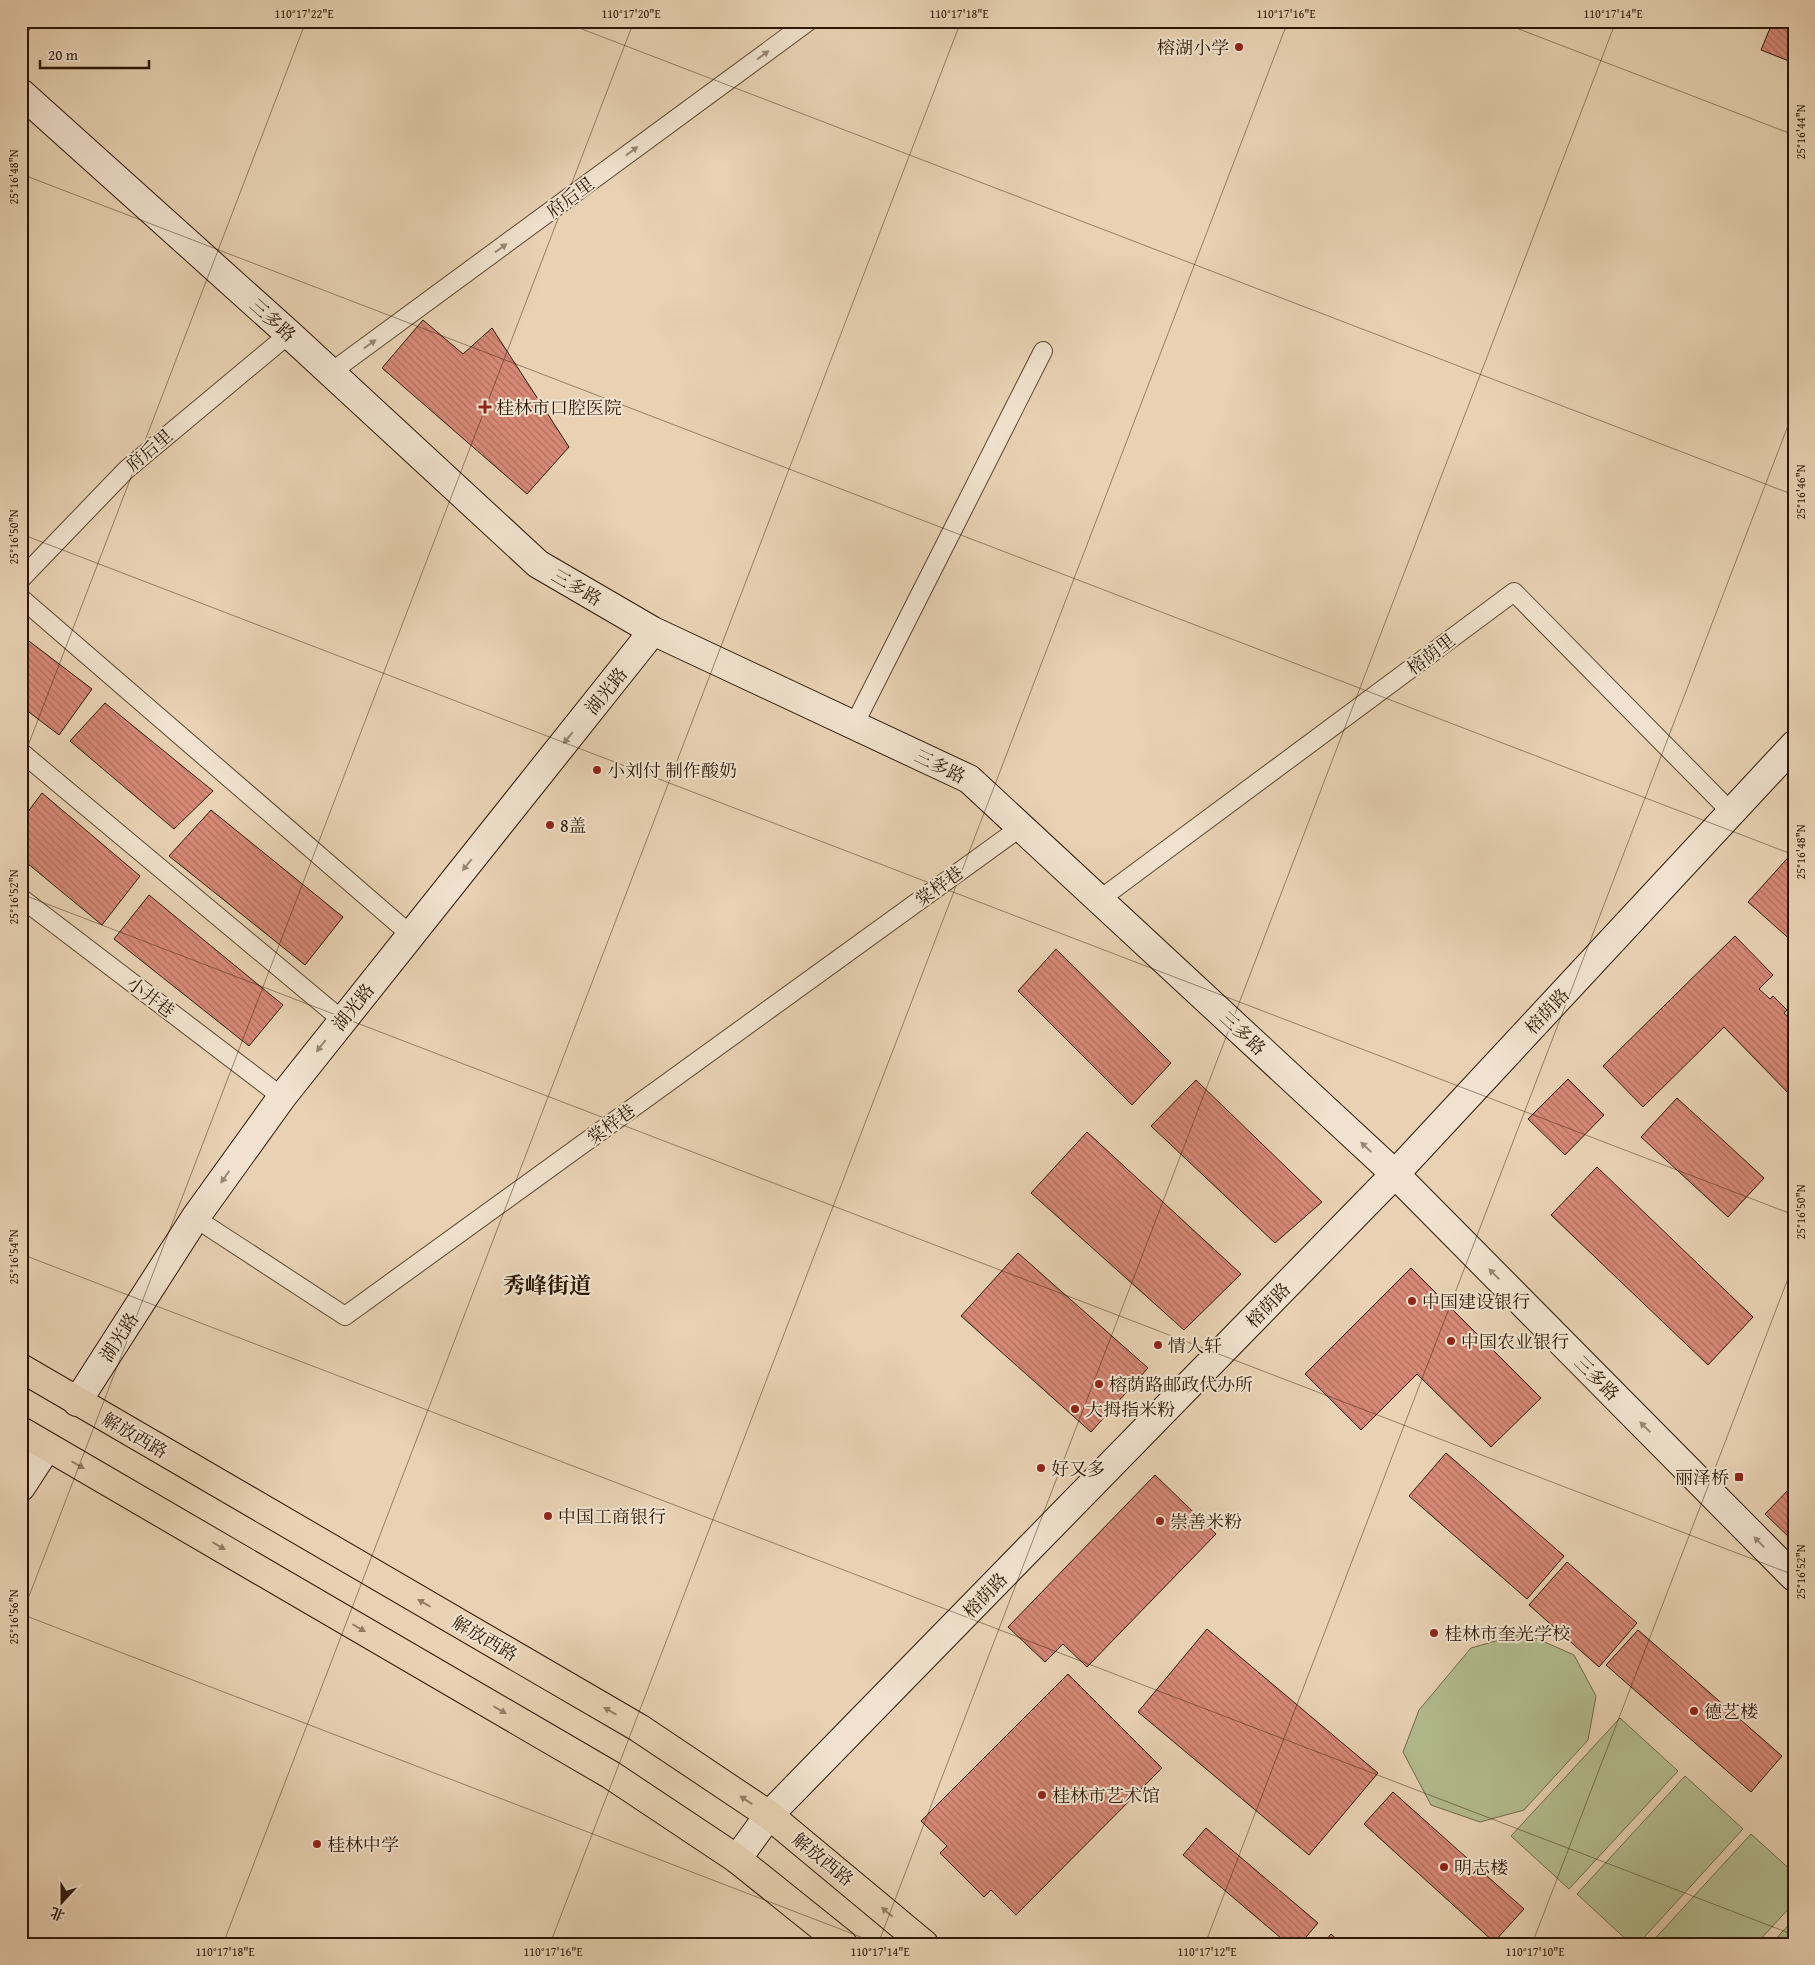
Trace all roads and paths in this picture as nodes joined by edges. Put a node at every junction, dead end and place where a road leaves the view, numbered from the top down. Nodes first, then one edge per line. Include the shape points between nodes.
1 (24, 21) edge
2 (809, 21) edge
3 (21, 25) edge
4 (21, 93) edge
5 (289, 334) junction
6 (1043, 351) dead end
7 (330, 373) junction
8 (21, 579) edge
9 (21, 598) edge
10 (653, 631) junction
11 (854, 725) junction
12 (1794, 745) edge
13 (21, 752) edge
14 (1731, 812) junction
15 (1021, 827) junction
16 (21, 898) edge
17 (1100, 900) junction
18 (411, 935) junction
19 (342, 1020) junction
20 (282, 1096) junction
21 (1395, 1174) junction
22 (195, 1218) junction
23 (21, 1368) edge
24 (77, 1402) junction
25 (21, 1431) edge
26 (47, 1447) junction
27 (21, 1487) edge
28 (1794, 1577) edge
29 (769, 1815) junction
30 (737, 1859) junction
31 (843, 1944) edge
32 (924, 1944) edge

1 - 3 lane
7 -> 2 lane, 府后里
4 - 5 street, 三多路
5 - 7 street, 三多路
5 - 8 lane, 府后里 via 126,470
6 - 11 lane
7 - 10 street, 三多路 via 538,564
9 - 18 lane
10 - 11 street, 三多路
10 -> 18 street, 湖光路
11 - 15 street, 三多路 via 968,779
12 - 14 street, 榕荫路
13 - 19 lane
14 - 17 lane, 榕荫里 via 1514,592
14 - 21 street, 榕荫路
15 - 17 street, 三多路
15 - 22 lane, 棠梓巷 via 345,1316
16 - 20 lane, 小井巷
21 -> 17 street, 三多路
18 - 19 street, 湖光路
19 -> 20 street, 湖光路
20 -> 22 street, 湖光路
28 -> 21 street, 三多路
21 - 29 street, 榕荫路
22 - 24 street, 湖光路
23 - 24 main road, 解放西路
29 -> 24 main road, 解放西路 via 639,1728
25 - 26 main road
26 - 27 street
26 -> 30 main road via 611,1774
29 - 30 street, 榕荫路
32 -> 29 main road, 解放西路
30 - 31 main road

